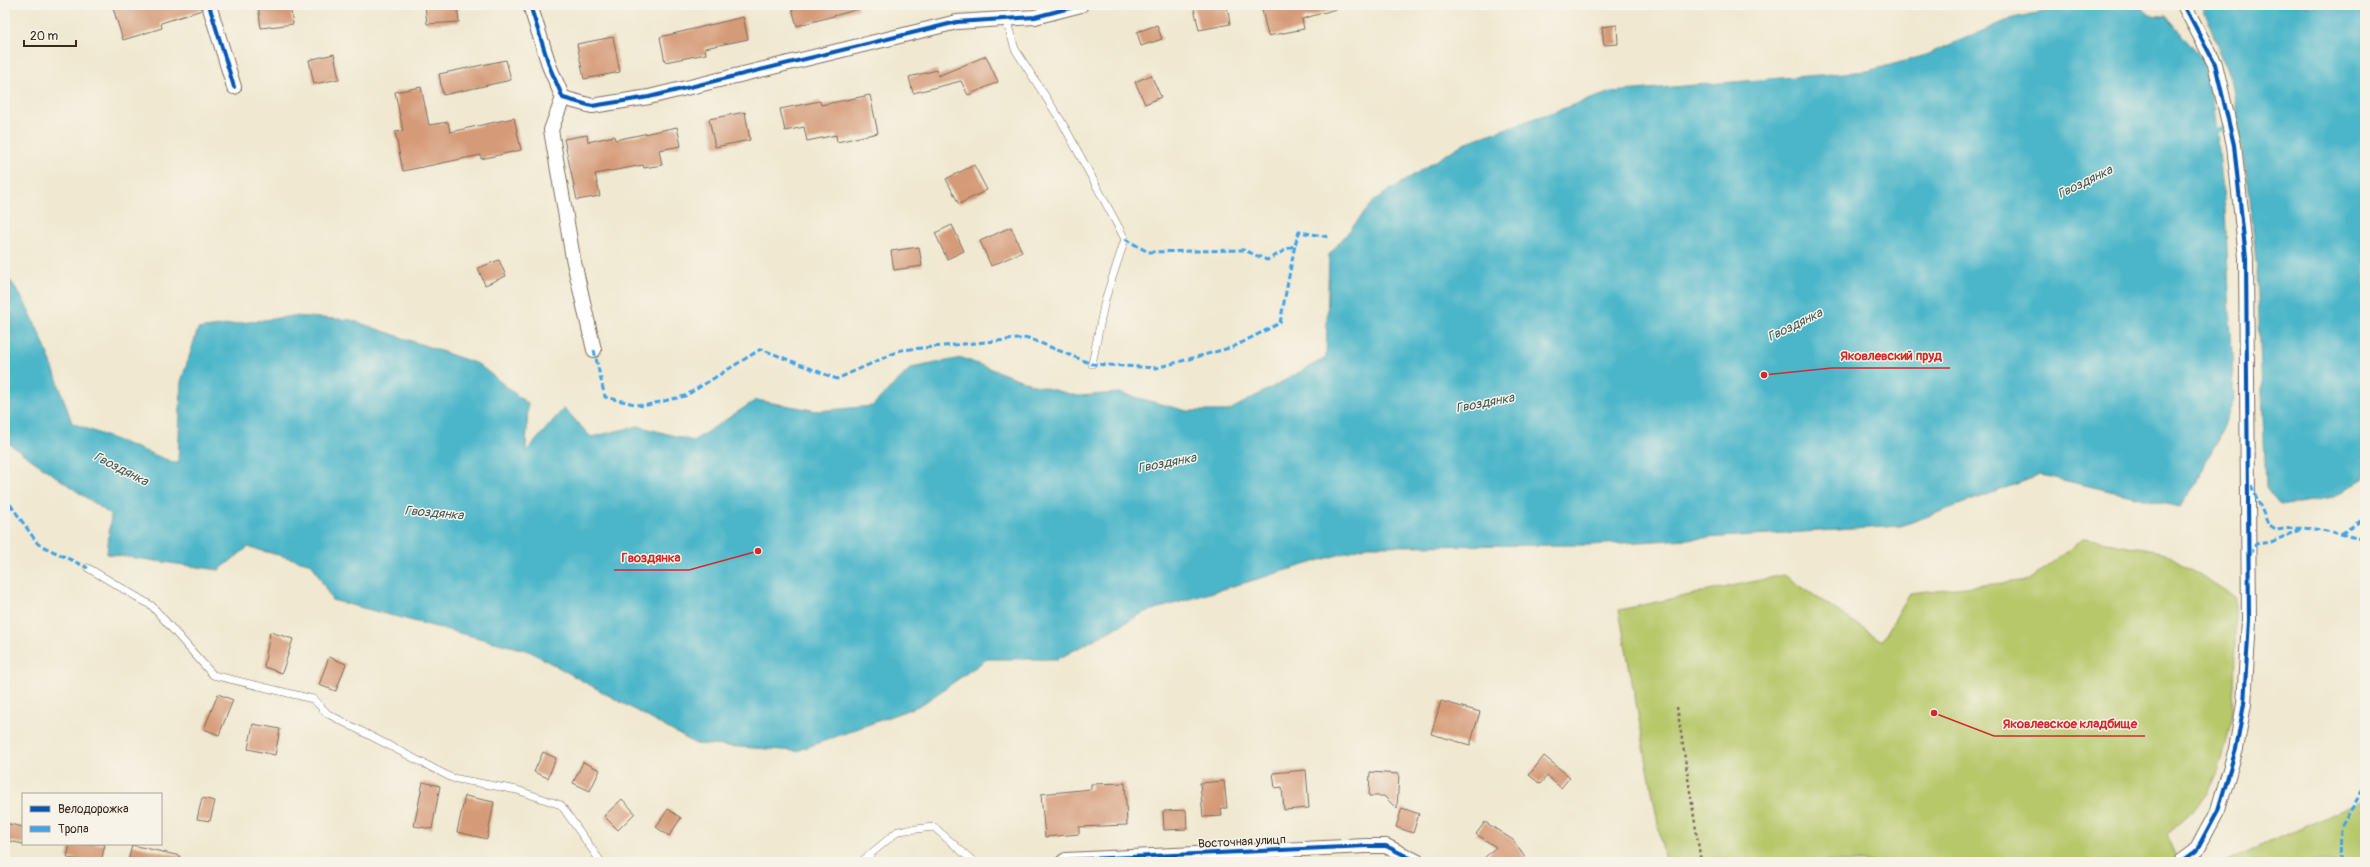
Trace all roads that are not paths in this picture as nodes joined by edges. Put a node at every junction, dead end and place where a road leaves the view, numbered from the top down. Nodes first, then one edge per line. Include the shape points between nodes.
1 (209, 5) edge
2 (530, 5) edge
3 (1081, 5) edge
4 (2184, 5) edge
5 (1006, 20) junction
6 (234, 87) dead end
7 (564, 98) junction
8 (594, 350) dead end
9 (1092, 364) dead end
10 (88, 568) dead end
11 (601, 862) edge
12 (861, 862) edge
13 (974, 862) edge
14 (1063, 862) edge
15 (1418, 862) edge
16 (2181, 862) edge

1 - 6 street
2 - 7 street via 550,68
3 - 5 street via 1035,18
4 - 16 street via 2215,64 2237,167 2246,258 2250,620 2244,704 2236,749 2218,810 2196,851
5 - 7 street via 957,22 649,97 592,106
5 - 9 lane via 1014,49 1063,124 1125,238 1105,300
7 - 8 street via 551,130 573,258
10 - 11 lane via 152,606 213,675 313,699 328,714 452,778 517,790 561,805
12 - 13 lane via 898,831 934,827
14 - 15 street, Восточная улицп via 1366,846 1386,846

